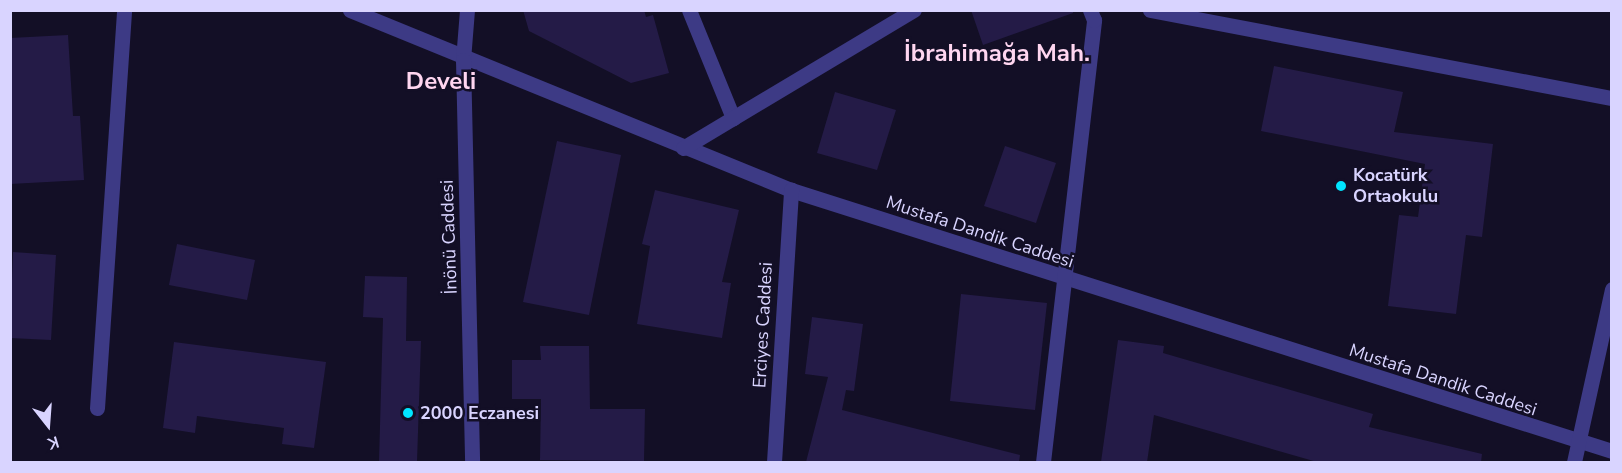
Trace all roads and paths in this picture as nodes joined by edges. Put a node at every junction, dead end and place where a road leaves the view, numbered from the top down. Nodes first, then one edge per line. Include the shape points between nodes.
1 (124, 10) edge
2 (350, 10) edge
3 (467, 10) edge
4 (689, 10) edge
5 (914, 10) edge
6 (1090, 10) edge
7 (1150, 10) edge
8 (463, 60) junction
9 (1611, 99) edge
10 (733, 118) junction
11 (683, 148) junction
12 (791, 190) junction
13 (1066, 281) junction
14 (1611, 289) edge
15 (97, 408) dead end
16 (1578, 443) junction
17 (1611, 451) edge
18 (472, 462) edge
19 (774, 462) edge
20 (1043, 462) edge
21 (1574, 462) edge

1 - 15 street
2 - 8 street, Mustafa Dandik Caddesi
3 - 8 street, İnönü Caddesi
4 - 10 street
5 - 10 street
6 - 13 street via 1094,20
7 - 9 street
8 - 11 street, Mustafa Dandik Caddesi
8 - 18 street, İnönü Caddesi
10 - 11 street
11 - 12 street, Mustafa Dandik Caddesi
12 - 13 street, Mustafa Dandik Caddesi
12 - 19 street, Erciyes Caddesi
13 - 16 street, Mustafa Dandik Caddesi
13 - 20 street
14 - 16 street
16 - 17 street, Mustafa Dandik Caddesi
16 - 21 street

